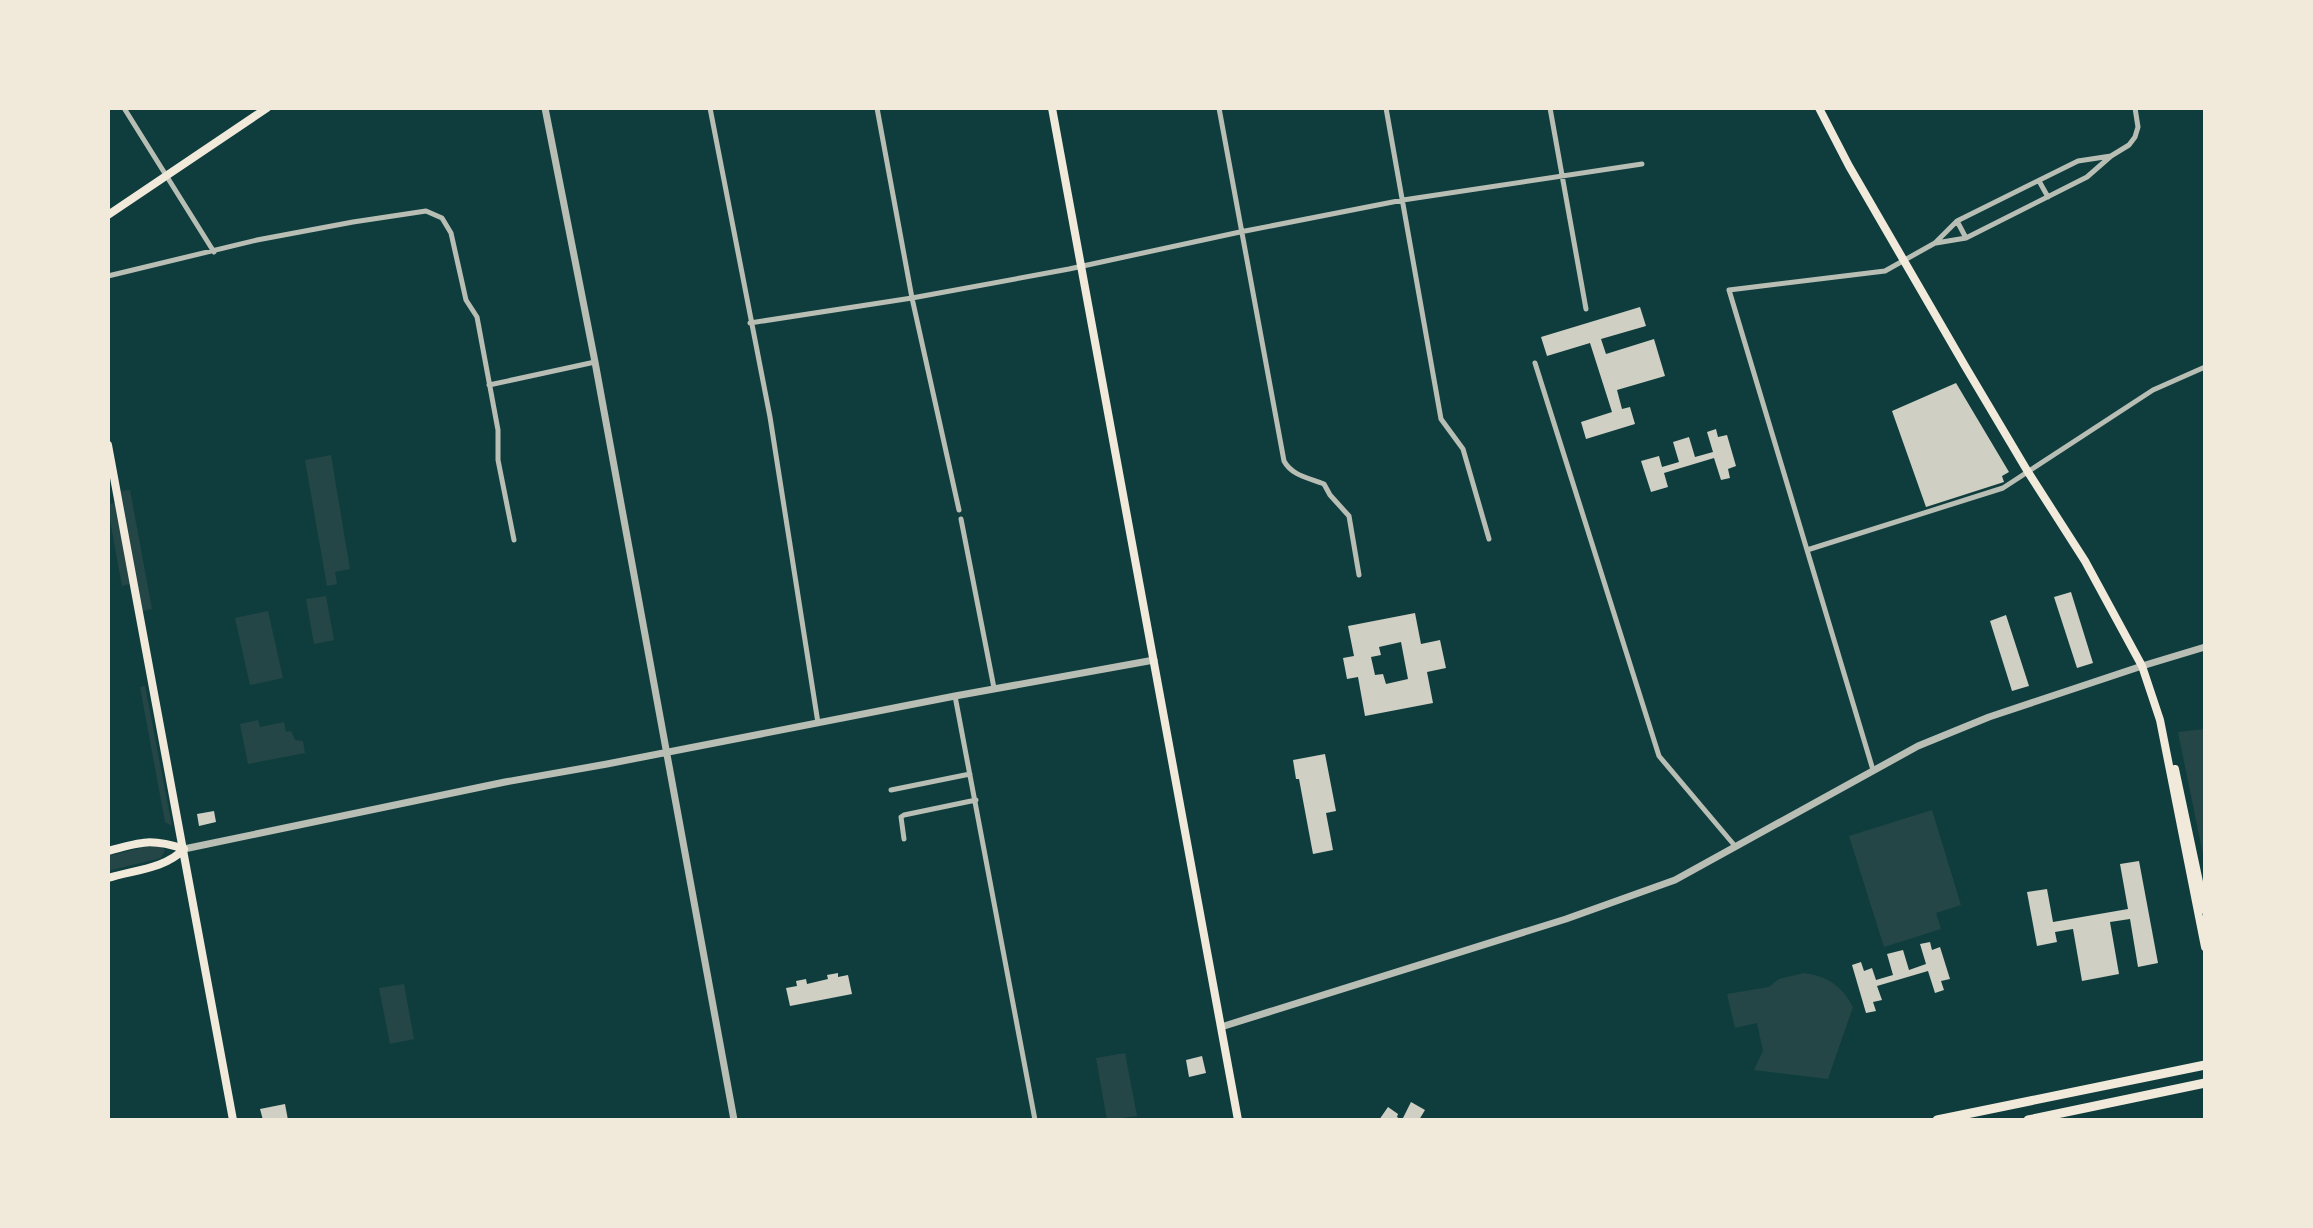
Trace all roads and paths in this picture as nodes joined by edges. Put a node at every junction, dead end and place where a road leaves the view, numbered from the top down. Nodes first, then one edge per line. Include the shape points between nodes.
1 (124, 108) edge
2 (267, 108) edge
3 (545, 108) edge
4 (710, 108) edge
5 (877, 108) edge
6 (1052, 108) edge
7 (1219, 108) edge
8 (1386, 108) edge
9 (1550, 108) edge
10 (1820, 108) edge
11 (2135, 108) edge
12 (2111, 156) junction
13 (1642, 164) dead end
14 (168, 175) junction
15 (1562, 176) junction
16 (2039, 180) junction
17 (2048, 197) junction
18 (1403, 200) junction
19 (108, 215) edge
20 (1957, 221) junction
21 (1240, 232) junction
22 (1966, 238) junction
23 (1935, 243) junction
24 (214, 252) junction
25 (1906, 259) junction
26 (1082, 267) junction
27 (108, 276) edge
28 (912, 298) junction
29 (1586, 309) dead end
30 (750, 323) junction
31 (595, 362) junction
32 (1535, 363) dead end
33 (2205, 367) edge
34 (489, 385) junction
35 (108, 445) edge
36 (2029, 471) junction
37 (959, 510) dead end
38 (961, 519) dead end
39 (1489, 539) dead end
40 (514, 540) dead end
41 (1807, 550) junction
42 (1359, 575) dead end
43 (2205, 647) edge
44 (1154, 660) junction
45 (2143, 665) junction
46 (994, 688) junction
47 (955, 696) junction
48 (818, 723) junction
49 (667, 752) junction
50 (1873, 770) junction
51 (970, 774) junction
52 (891, 790) dead end
53 (976, 800) junction
54 (904, 839) dead end
55 (1736, 847) junction
56 (184, 849) junction
57 (108, 851) edge
58 (108, 878) edge
59 (2205, 910) edge
60 (2205, 947) edge
61 (1221, 1027) junction
62 (2205, 1065) edge
63 (2205, 1083) edge
64 (233, 1120) edge
65 (734, 1120) edge
66 (1035, 1120) edge
67 (1238, 1120) edge
68 (1937, 1120) edge
69 (2028, 1120) edge

1 - 14 street
2 - 14 main road
3 - 31 street
4 - 30 street
5 - 28 street
6 - 26 main road
7 - 21 street
8 - 18 street
9 - 15 street
10 - 25 main road
11 - 12 street via 2135,137
12 - 16 street via 2078,161
12 - 17 street via 2087,177
13 - 15 street
14 - 19 main road
14 - 24 street
15 - 18 street
15 - 29 street
16 - 17 street
16 - 20 street
17 - 22 street
18 - 21 street
18 - 39 street via 1441,419 1463,449
20 - 22 street
20 - 23 street
21 - 26 street
21 - 42 street via 1284,461 1295,473 1324,484 1349,516
22 - 23 street
23 - 25 street
24 - 27 street
24 - 34 street via 426,211 442,218 451,233 466,300 477,317
25 - 36 main road
25 - 41 street via 1885,271 1729,290
26 - 28 street
26 - 44 main road
28 - 30 street
28 - 37 street
30 - 48 street
31 - 34 street
31 - 49 street
32 - 55 street via 1659,756
33 - 36 street via 2153,390
34 - 40 street
35 - 56 main road
36 - 41 street via 2003,488
36 - 45 main road
38 - 46 street
41 - 50 street
43 - 45 street
44 - 46 street
44 - 61 main road
45 - 50 street via 1977,722
45 - 59 main road via 2163,719
45 - 60 main road via 2160,720
46 - 47 street
47 - 48 street
47 - 51 street
48 - 49 street
49 - 56 street
49 - 65 street
50 - 55 street
51 - 52 street
51 - 53 street
53 - 54 street via 904,815
53 - 66 street
55 - 61 street via 1675,880 1566,919
56 - 57 main road via 149,841
56 - 58 main road via 163,863
56 - 64 main road
61 - 67 main road
62 - 68 main road
63 - 69 main road

